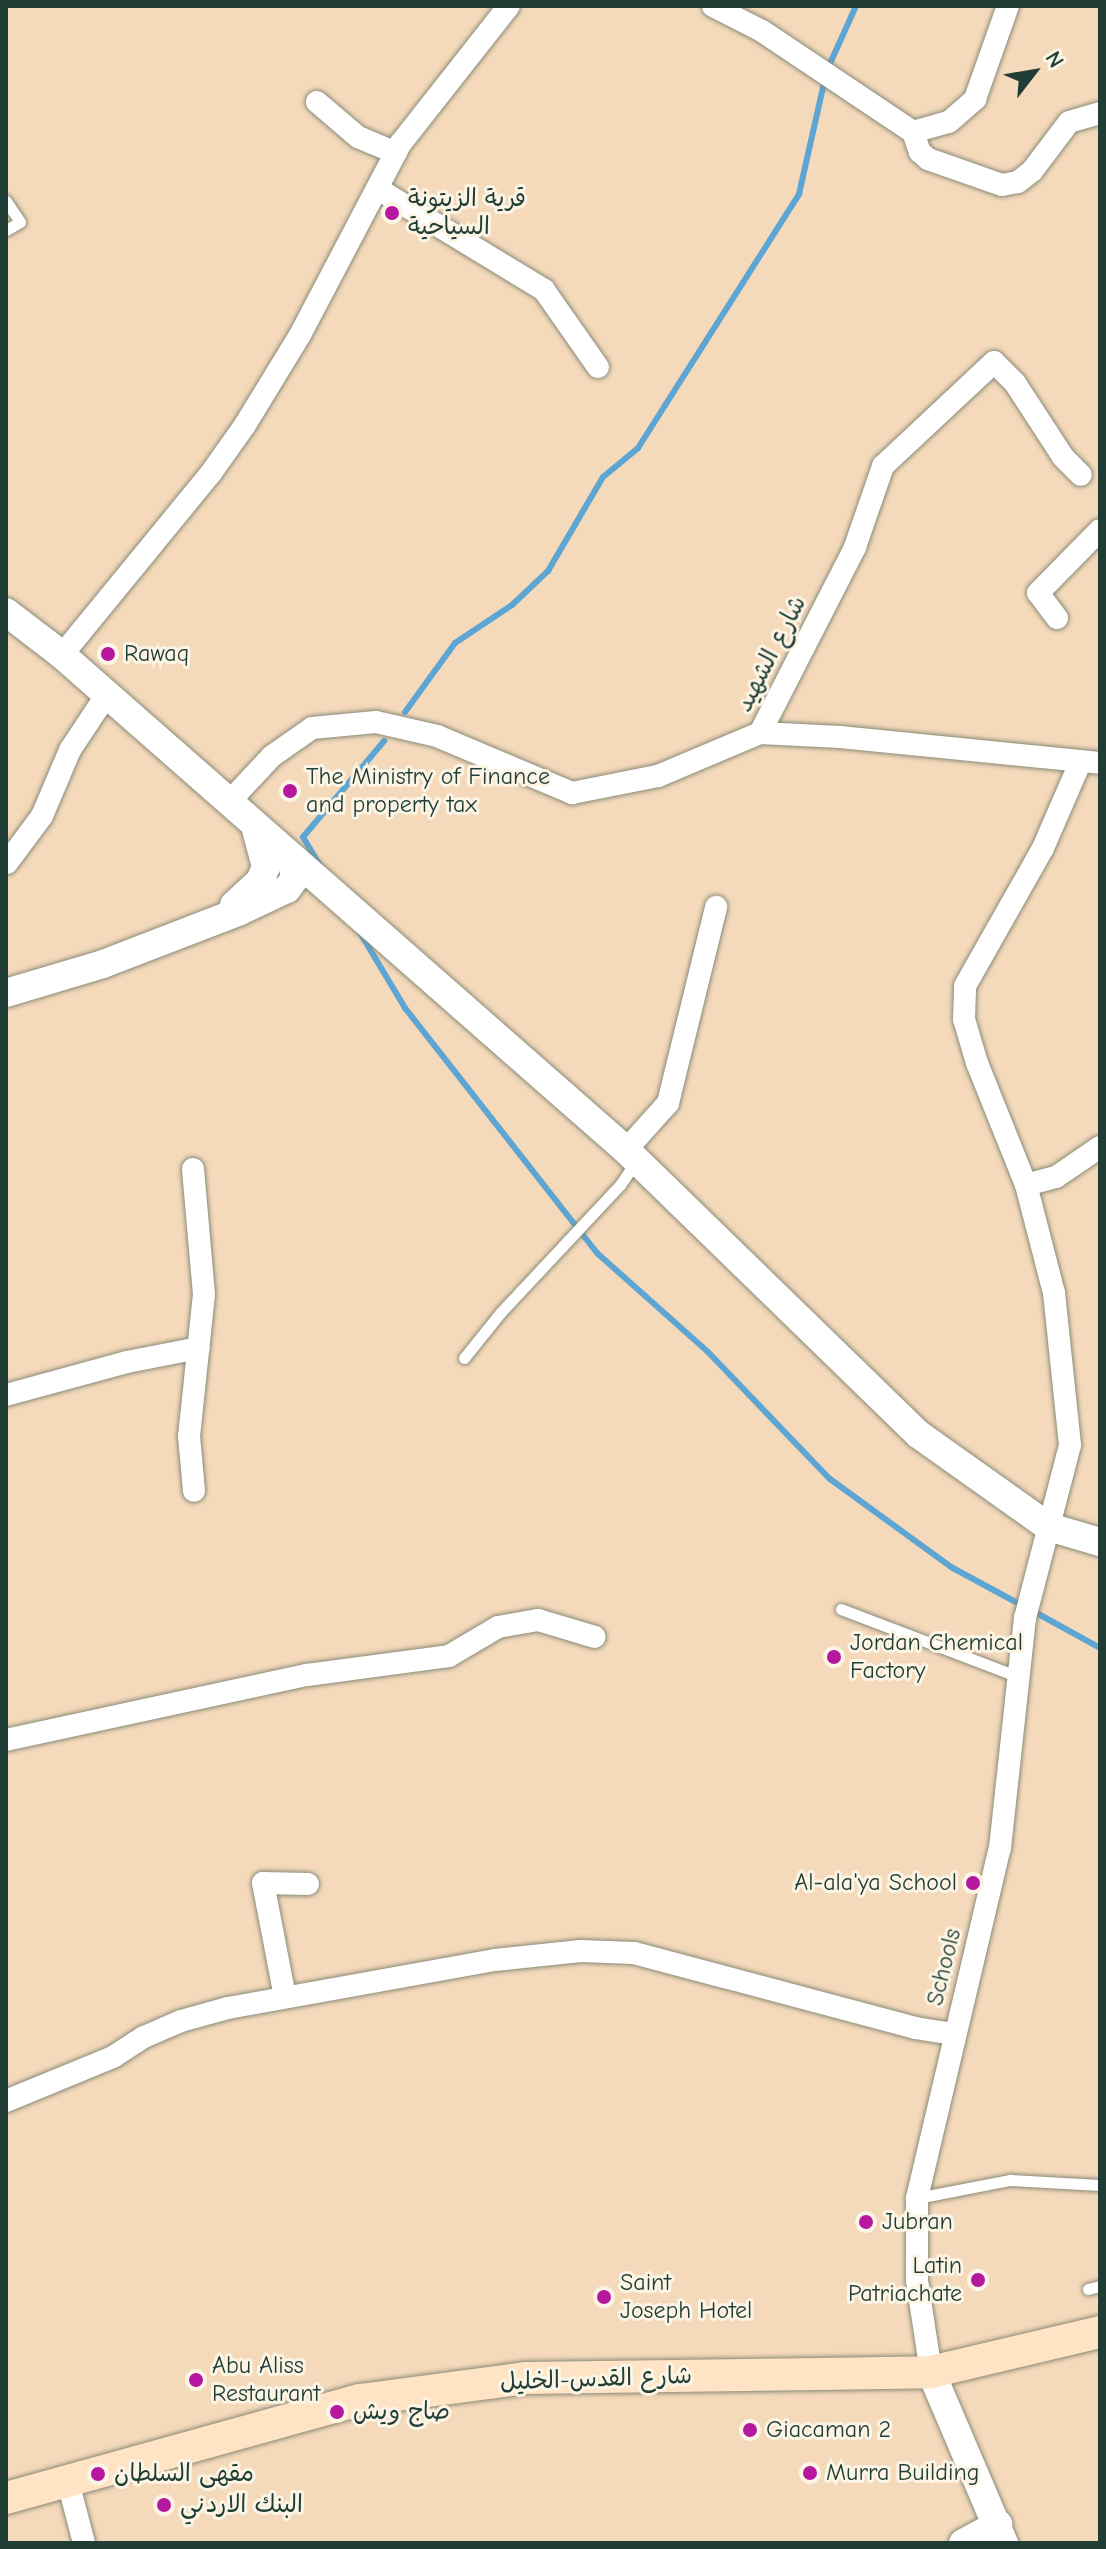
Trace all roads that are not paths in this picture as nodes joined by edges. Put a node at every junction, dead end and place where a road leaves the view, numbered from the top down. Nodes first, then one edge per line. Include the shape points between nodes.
1 (509, 6) edge
2 (713, 6) edge
3 (1008, 6) edge
4 (317, 102) dead end
5 (1100, 113) edge
6 (913, 132) junction
7 (396, 153) junction
8 (378, 189) junction
9 (6, 201) edge
10 (6, 230) edge
11 (598, 367) dead end
12 (1081, 475) dead end
13 (1100, 530) edge
14 (6, 612) edge
15 (1057, 618) dead end
16 (62, 655) junction
17 (107, 694) junction
18 (760, 733) junction
19 (1090, 763) edge
20 (229, 802) junction
21 (254, 825) junction
22 (291, 858) junction
23 (7, 863) edge
24 (287, 889) junction
25 (329, 892) junction
26 (716, 907) dead end
27 (206, 923) junction
28 (6, 993) edge
29 (1100, 1147) edge
30 (632, 1155) junction
31 (193, 1169) dead end
32 (1026, 1185) junction
33 (199, 1348) junction
34 (464, 1358) dead end
35 (6, 1395) edge
36 (194, 1491) dead end
37 (1049, 1527) junction
38 (1100, 1542) edge
39 (841, 1609) dead end
40 (595, 1637) dead end
41 (1019, 1677) junction
42 (6, 1740) edge
43 (308, 1884) dead end
44 (285, 1997) junction
45 (953, 2034) junction
46 (6, 2101) edge
47 (1100, 2185) edge
48 (917, 2198) junction
49 (1100, 2332) edge
50 (931, 2372) junction
51 (68, 2482) junction
52 (6, 2498) edge
53 (1001, 2534) edge
54 (84, 2543) edge
55 (963, 2543) edge

1 - 7 street
2 - 6 street via 762,31
3 - 6 street via 975,99 949,122
4 - 7 street via 358,137
5 - 6 street via 1069,122 1032,171 1018,182 1002,185 928,159
7 - 8 street
8 - 11 street via 544,290
8 - 16 street via 245,425
9 - 10 lane via 20,222
12 - 18 street, شارع الشهيد via 994,362 883,466 855,547
13 - 15 street via 1038,593
14 - 16 street
16 - 17 street
17 - 20 street
17 - 23 street via 70,750 42,816
18 - 19 street
18 - 20 street, شارع الشهيد via 658,776 572,793 437,736 376,722 312,728 272,756
19 - 32 street, Schools via 965,986 964,1019
20 - 21 street
21 - 22 street
21 - 27 street via 266,867 260,881
22 - 24 street via 295,878
22 - 25 street
24 - 25 street
24 - 27 street
25 - 30 street
26 - 30 street via 668,1103
27 - 28 street via 103,964
29 - 32 street via 1056,1177
30 - 34 lane via 620,1185
30 - 37 street via 918,1434
31 - 33 street via 204,1294
32 - 37 street, Schools via 1054,1293 1070,1445
33 - 35 street
33 - 36 street via 189,1436
37 - 38 street
37 - 41 street, Schools via 1025,1618
39 - 41 lane
40 - 42 street via 538,1620 498,1627 449,1656 307,1675
41 - 45 street, Schools via 1000,1848
43 - 44 street via 263,1883
44 - 45 street via 495,1960 581,1951 634,1953
44 - 46 street via 181,2021 113,2057
45 - 48 street, Schools
47 - 48 lane via 1010,2180
48 - 50 street, Schools via 917,2280
49 - 50 main road, شارع القدس-الخليل
50 - 51 main road, شارع القدس-الخليل via 526,2378 360,2400
50 - 53 street
51 - 52 main road, شارع القدس-الخليل
51 - 54 street
53 - 55 street

